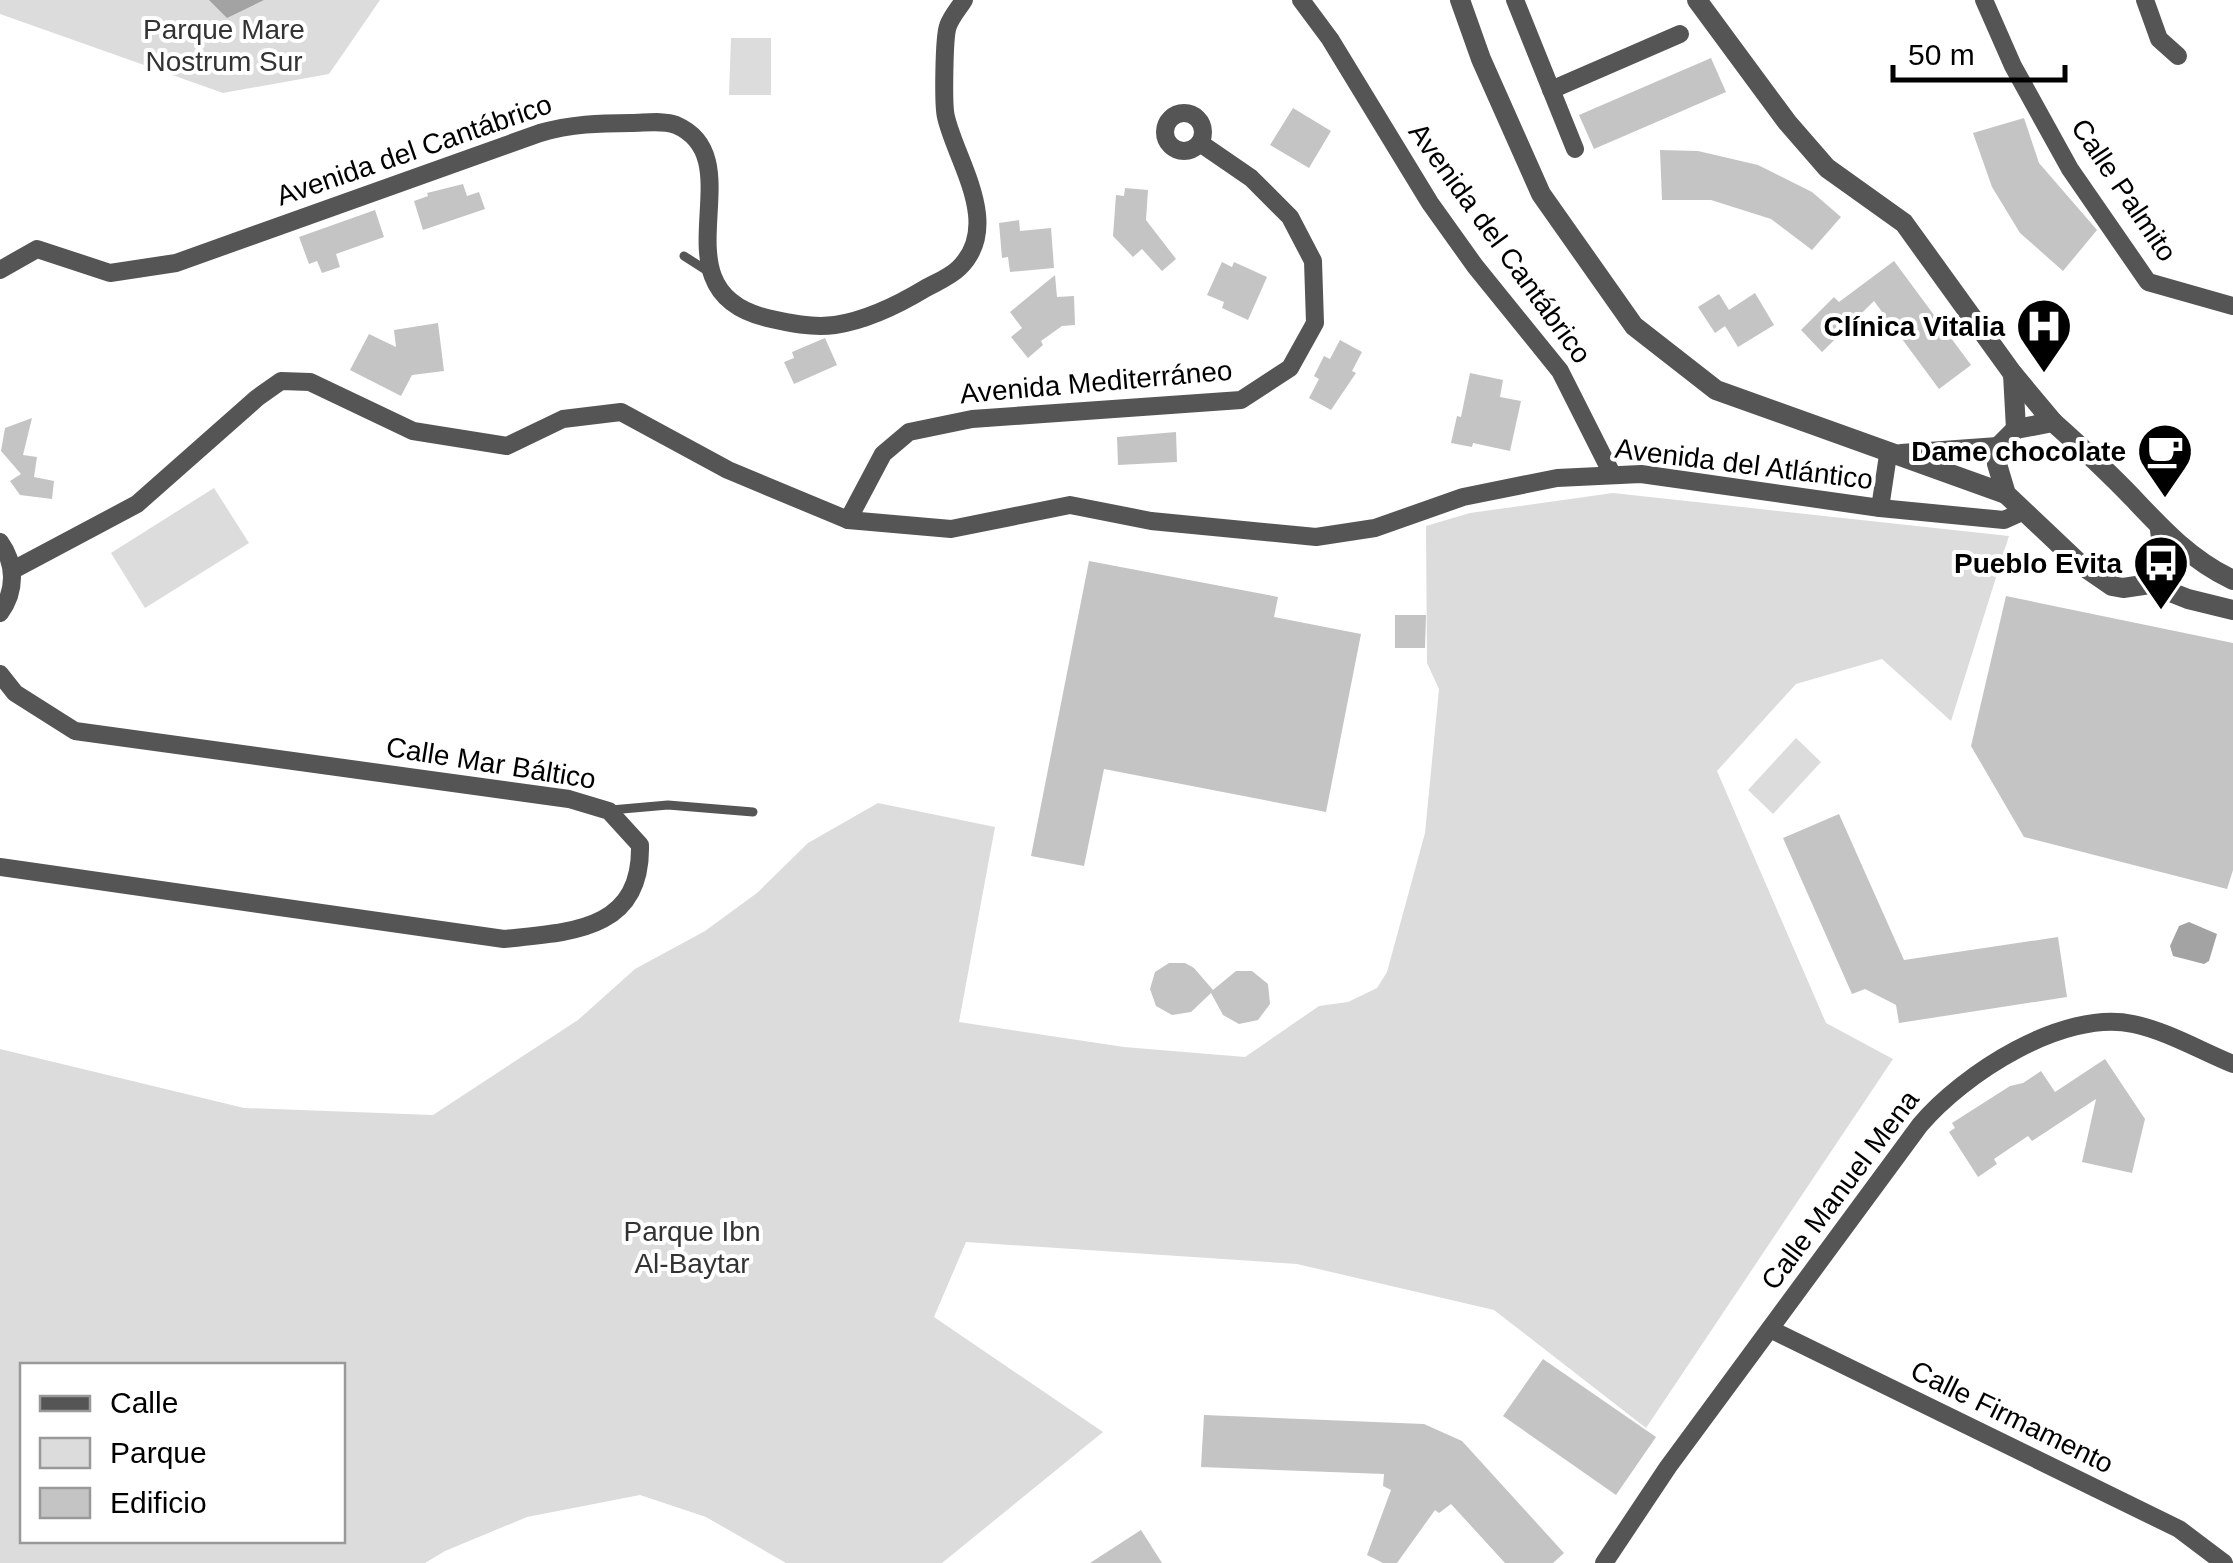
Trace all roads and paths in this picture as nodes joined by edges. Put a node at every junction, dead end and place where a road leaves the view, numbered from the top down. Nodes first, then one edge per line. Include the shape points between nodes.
1 (964, 0) edge
2 (1301, 0) edge
3 (1460, 0) edge
4 (1515, 0) edge
5 (1697, 0) edge
6 (1984, 0) edge
7 (2145, 0) edge
8 (1680, 34) dead end
9 (2178, 56) dead end
10 (1550, 90) junction
11 (1200, 142) dead end
12 (1574, 149) dead end
13 (684, 256) dead end
14 (0, 270) edge
15 (709, 272) junction
16 (2233, 306) edge
17 (2013, 374) junction
18 (2053, 422) junction
19 (2016, 428) junction
20 (1998, 446) junction
21 (1888, 454) junction
22 (1612, 474) junction
23 (2006, 494) junction
24 (1880, 508) junction
25 (2024, 511) junction
26 (848, 520) junction
27 (2160, 530) junction
28 (0, 542) edge
29 (13, 570) junction
30 (2233, 580) edge
31 (2150, 584) junction
32 (2233, 610) edge
33 (0, 613) edge
34 (0, 674) edge
35 (609, 811) junction
36 (753, 812) dead end
37 (0, 868) edge
38 (2233, 1064) edge
39 (1770, 1329) junction
40 (1604, 1563) edge
41 (2224, 1563) edge

1 - 15 street via 947,27 945,115 976,202 970,248 959,268 880,312 809,326 745,312
2 - 22 street, Avenida del Cantábrico via 1430,203 1560,371
3 - 21 street via 1541,194 1634,326 1716,390
4 - 10 street
5 - 17 street via 1826,168 1904,223
6 - 16 street, Calle Palmito via 2070,169 2148,282
7 - 9 street via 2159,39
8 - 10 street
10 - 12 street
11 - 26 street, Avenida Mediterráneo via 1290,217 1313,261 1315,323 1290,368 1241,400 972,418 909,432 883,454
13 - 15 lane
14 - 15 street, Avenida del Cantábrico via 36,249 110,273 176,263 540,133 576,124 664,123 680,127 703,152 710,182
17 - 18 street
17 - 19 street
18 - 19 street
18 - 27 street
19 - 20 street
20 - 21 street
20 - 23 street
21 - 23 street
21 - 24 street
22 - 24 street, Avenida del Atlántico
22 - 26 street, Avenida del Atlántico via 1463,497 1375,528 1316,537 1070,505 951,529
23 - 25 street
24 - 25 street, Avenida del Atlántico via 2004,520
25 - 31 street via 2103,581 2123,588
26 - 29 street, Avenida del Atlántico via 728,470 622,412 562,419 507,446 413,430 310,382 281,381 137,504
27 - 30 street
27 - 31 street via 2164,561
28 - 29 street
29 - 33 street
31 - 32 street
34 - 35 street, Calle Mar Báltico via 15,693 75,731 552,796
35 - 36 lane via 668,804
35 - 37 street, Calle Mar Báltico via 640,845 641,870 624,907 591,924 504,940
38 - 39 street, Calle Manuel Mena via 2117,1022 2082,1024 2020,1049 1933,1109
39 - 40 street, Calle Manuel Mena
39 - 41 street, Calle Firmamento via 2179,1529

